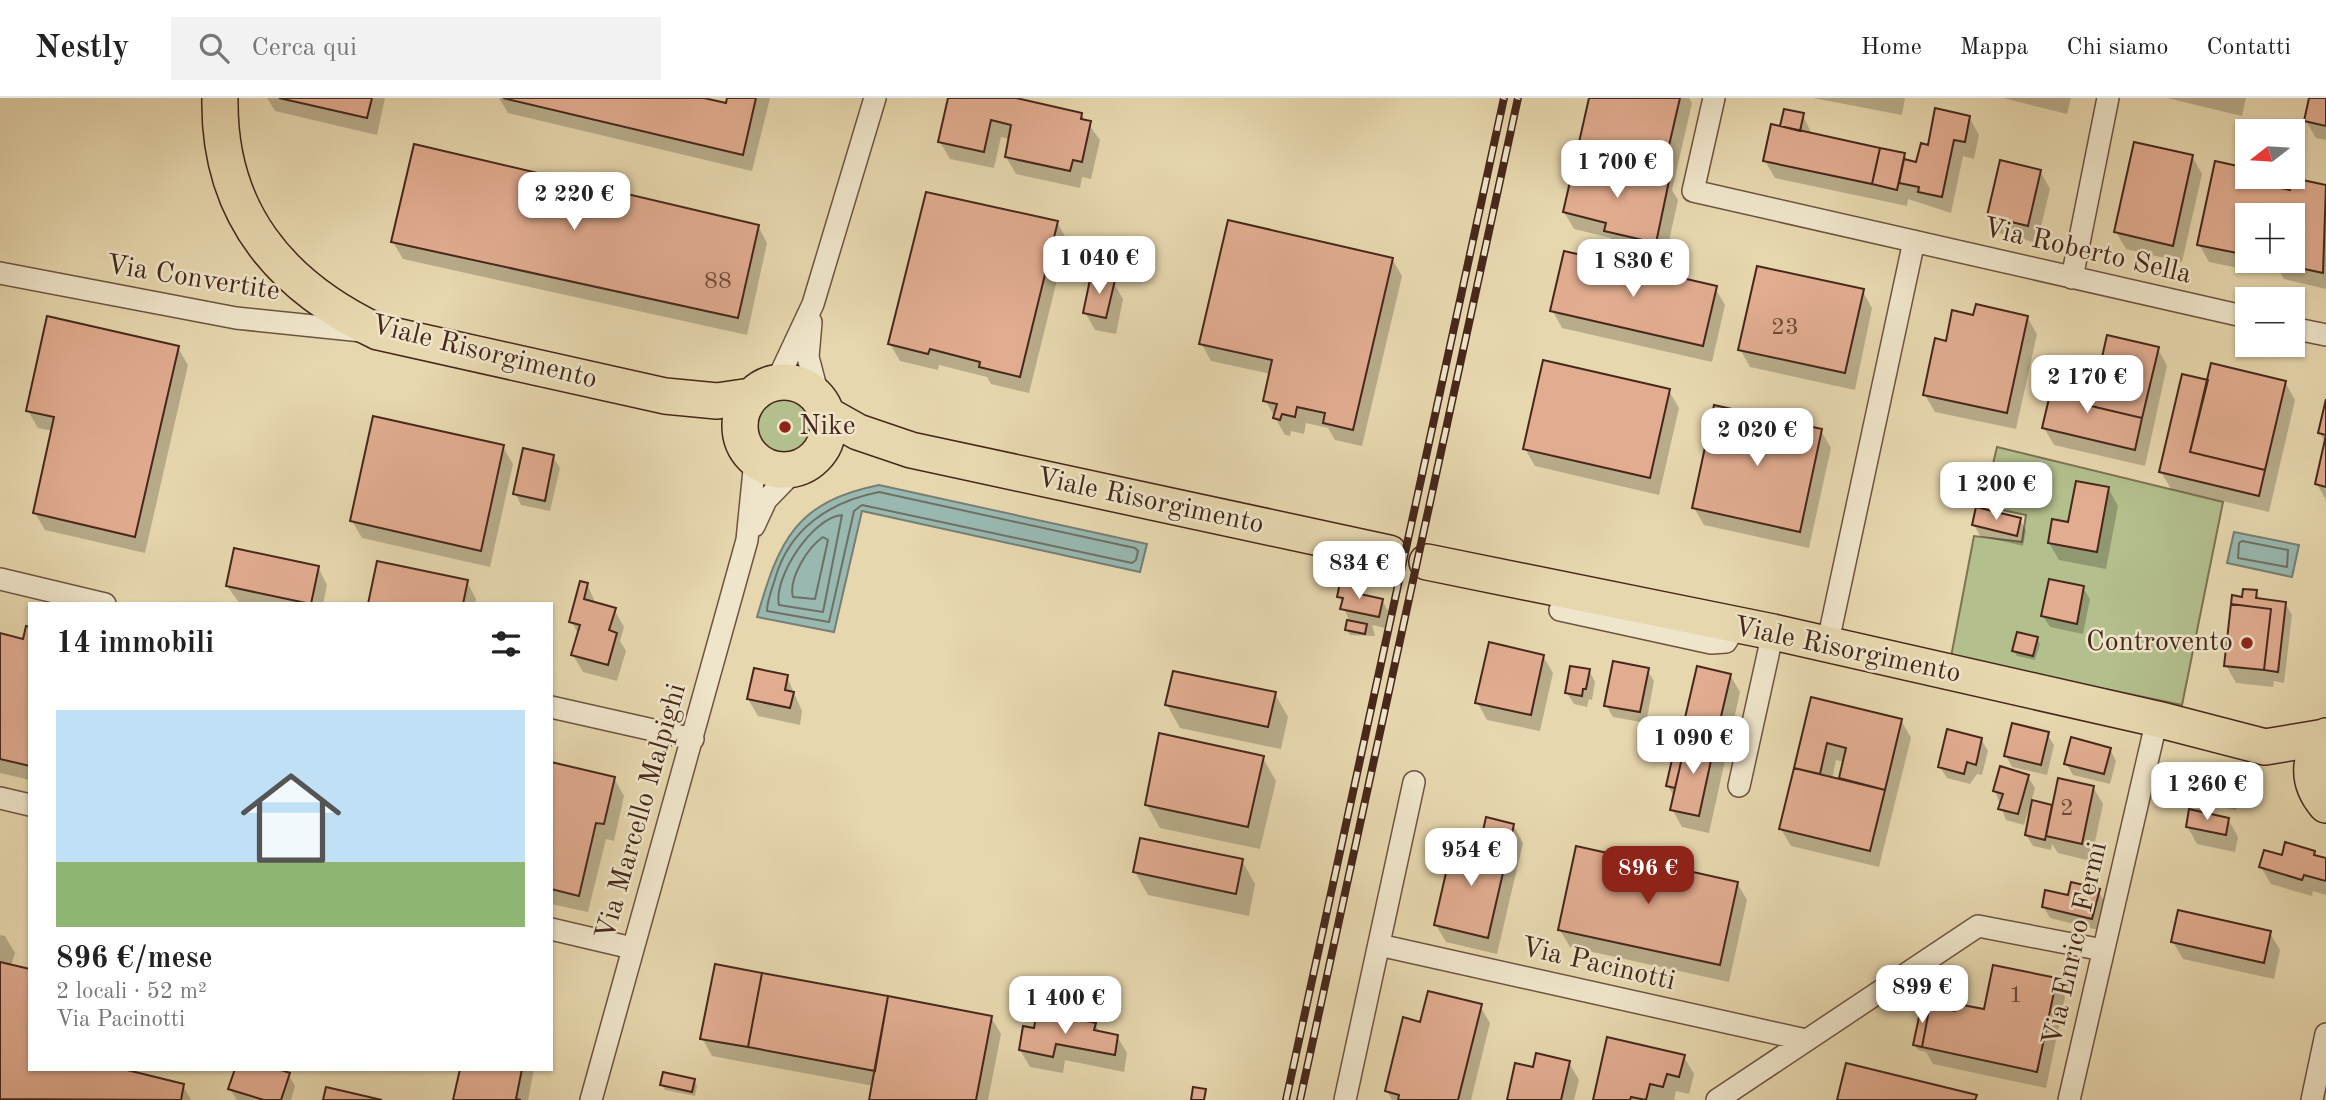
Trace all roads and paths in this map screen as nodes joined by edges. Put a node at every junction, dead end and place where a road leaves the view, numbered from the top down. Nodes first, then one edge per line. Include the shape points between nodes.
1 (220, 98) edge
2 (875, 98) edge
3 (1714, 98) edge
4 (2108, 98) edge
5 (1914, 241) junction
6 (0, 273) edge
7 (2072, 278) junction
8 (813, 304) junction
9 (2235, 314) edge
10 (2305, 331) edge
11 (377, 332) junction
12 (2326, 335) edge
13 (764, 390) junction
14 (665, 396) junction
15 (823, 406) junction
16 (911, 450) junction
17 (749, 451) junction
18 (808, 461) junction
19 (747, 540) junction
20 (1389, 553) dead end
21 (1427, 562) dead end
22 (0, 579) edge
23 (97, 602) edge
24 (1560, 610) dead end
25 (1735, 626) junction
26 (1773, 632) junction
27 (1827, 646) junction
28 (553, 707) edge
29 (2157, 719) junction
30 (2325, 736) edge
31 (693, 739) junction
32 (2265, 747) junction
33 (1414, 782) dead end
34 (1740, 786) dead end
35 (0, 798) edge
36 (2322, 799) edge
37 (28, 805) edge
38 (553, 929) edge
39 (1379, 945) junction
40 (632, 948) junction
41 (2104, 950) junction
42 (2326, 1034) edge
43 (1806, 1040) junction
44 (590, 1100) edge
45 (1345, 1100) edge
46 (1717, 1100) edge
47 (2069, 1100) edge
48 (2312, 1100) edge

1 - 11 main road, Viale Risorgimento via 223,155 254,230 311,293
2 - 8 street
3 - 5 street, Via Roberto Sella via 1693,191
4 - 7 street
5 - 7 street, Via Roberto Sella
5 - 27 street
6 - 11 street, Via Convertite via 236,318
7 - 9 street, Via Roberto Sella
8 - 13 street
8 - 15 street via 808,357
10 - 12 street
11 - 14 main road, Viale Risorgimento
13 - 14 main road, Viale Risorgimento via 717,401
13 - 15 main road, Viale Risorgimento via 800,385
13 - 17 main road via 740,418
14 - 17 main road, Viale Risorgimento via 711,417
15 - 16 main road, Viale Risorgimento via 858,432
15 - 18 main road via 828,428
16 - 18 main road, Viale Risorgimento via 856,447
16 - 20 main road, Viale Risorgimento
17 - 18 main road, Viale Risorgimento via 768,467
17 - 19 street, Via Marcello Malpighi
18 - 19 street, Via Marcello Malpighi via 766,500
19 - 31 street, Via Marcello Malpighi
21 - 25 main road, Viale Risorgimento
22 - 23 street
24 - 25 street via 1711,643 1726,642
25 - 26 main road, Viale Risorgimento
26 - 27 main road, Viale Risorgimento
26 - 34 street
27 - 29 main road, Viale Risorgimento
28 - 31 street
29 - 32 main road, Viale Risorgimento
29 - 41 street, Via Enrico Fermi
30 - 32 main road, Viale Risorgimento
30 - 36 main road via 2312,759
31 - 40 street, Via Marcello Malpighi
32 - 36 main road, Viale Risorgimento
33 - 39 street
35 - 37 street
38 - 40 street
39 - 43 street, Via Pacinotti
39 - 45 street
40 - 44 street, Via Marcello Malpighi
41 - 43 street via 1978,926
41 - 47 street, Via Enrico Fermi
42 - 48 street
43 - 46 street

